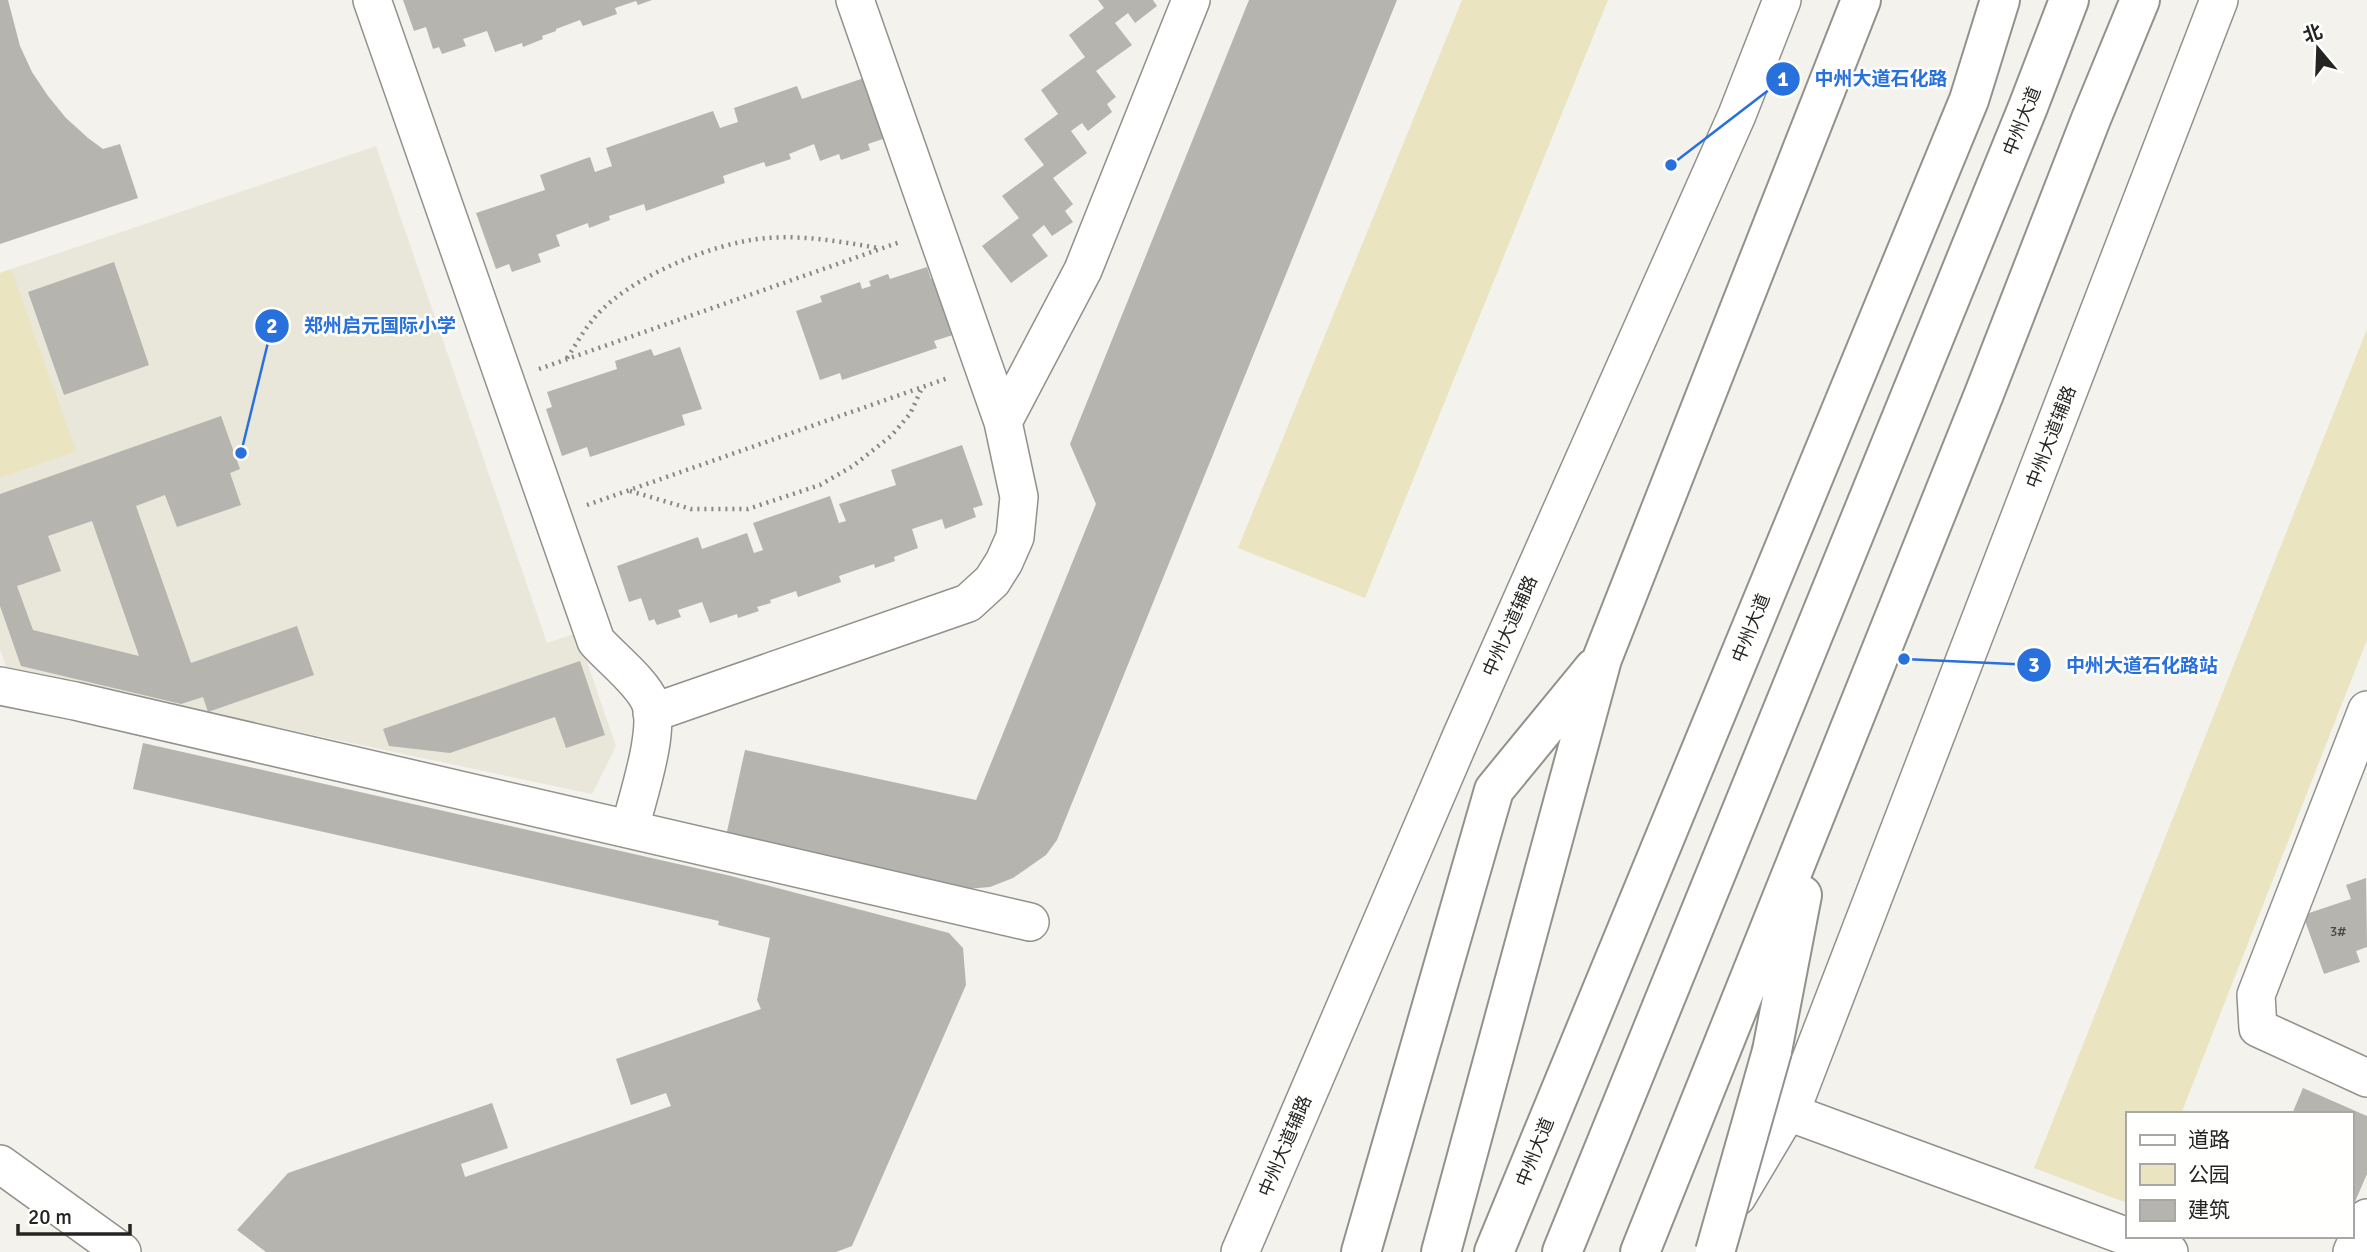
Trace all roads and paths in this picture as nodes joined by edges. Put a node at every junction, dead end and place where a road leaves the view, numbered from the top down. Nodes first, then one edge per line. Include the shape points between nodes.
1 (372, 0) edge
2 (855, 0) edge
3 (1191, 0) edge
4 (1782, 0) edge
5 (1861, 0) edge
6 (2000, 0) edge
7 (2069, 0) edge
8 (2140, 0) edge
9 (2219, 0) edge
10 (936, 230) junction
11 (881, 249) junction
12 (567, 359) junction
13 (984, 366) junction
14 (505, 381) junction
15 (922, 388) junction
16 (1003, 422) junction
17 (630, 491) junction
18 (553, 517) junction
19 (1602, 659) junction
20 (0, 686) edge
21 (2367, 710) edge
22 (652, 713) junction
23 (1818, 809) junction
24 (630, 829) junction
25 (1030, 922) dead end
26 (2367, 1078) edge
27 (1788, 1112) junction
28 (0, 1164) edge
29 (2367, 1218) edge
30 (2126, 1236) edge
31 (2131, 1238) edge
32 (1237, 1251) edge
33 (122, 1252) edge
34 (1361, 1252) edge
35 (1441, 1252) edge
36 (1494, 1252) edge
37 (1562, 1252) edge
38 (1640, 1252) edge
39 (1704, 1252) edge
40 (1715, 1252) edge
41 (2169, 1252) edge
42 (2352, 1252) edge

1 - 14 street
2 - 10 street
3 - 16 street via 1083,270
4 - 32 street, 中州大道辅路 via 1737,115
5 - 19 main road
6 - 36 main road, 中州大道 via 1969,100
7 - 37 main road, 中州大道
8 - 23 main road
9 - 27 street, 中州大道辅路
10 - 11 path
10 - 13 street
11 - 12 path
11 - 12 path via 807,237 765,238 676,263 626,290 592,320
12 - 14 path
13 - 15 path
13 - 16 street
14 - 18 street
15 - 17 path
15 - 17 path via 910,414 891,436 820,485 748,509 691,509
16 - 22 street via 1019,497 1016,537 992,581 968,603
17 - 18 path
18 - 22 street via 596,641 636,682 650,701
19 - 34 main road via 1494,790
19 - 35 main road
20 - 24 street
21 - 26 street via 2256,995 2258,1028
22 - 24 street via 654,730
23 - 38 main road
23 - 40 main road, bridge via 1772,1051
24 - 25 street
27 - 30 street
27 - 39 street, 中州大道辅路
28 - 33 street
29 - 42 street
31 - 41 street

